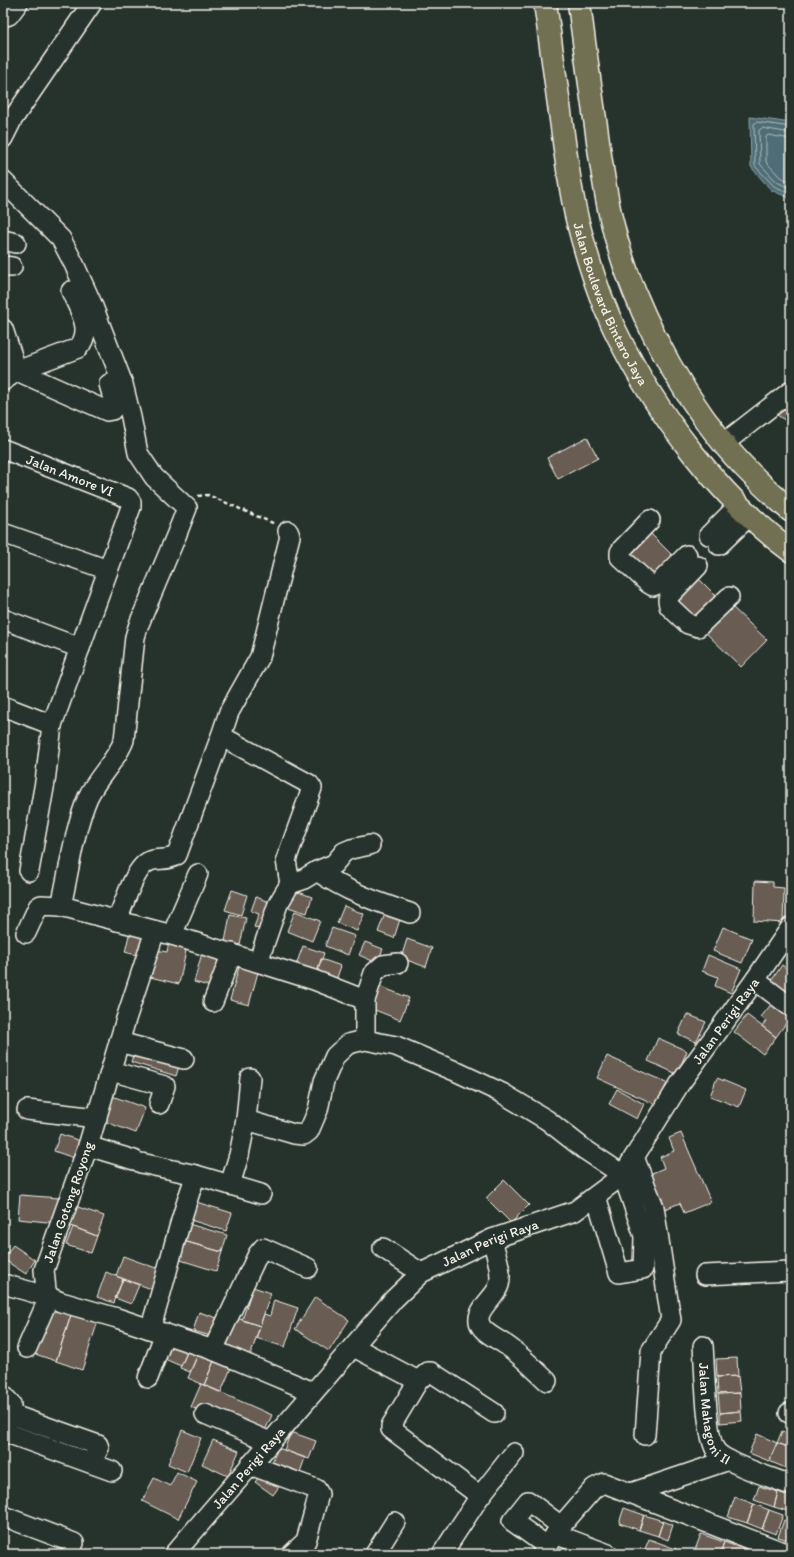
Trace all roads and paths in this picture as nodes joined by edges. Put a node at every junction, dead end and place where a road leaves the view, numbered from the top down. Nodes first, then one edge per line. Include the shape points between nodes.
1 (18, 3) edge
2 (92, 3) edge
3 (545, 3) edge
4 (579, 3) edge
5 (3, 17) edge
6 (3, 138) edge
7 (3, 181) edge
8 (71, 291) dead end
9 (3, 329) edge
10 (10, 376) edge
11 (109, 384) dead end
12 (791, 391) edge
13 (723, 444) junction
14 (3, 449) edge
15 (187, 508) junction
16 (744, 510) junction
17 (791, 511) edge
18 (650, 520) dead end
19 (288, 531) joint
20 (3, 533) edge
21 (714, 540) dead end
22 (791, 551) edge
23 (108, 570) junction
24 (729, 597) dead end
25 (3, 620) edge
26 (80, 648) junction
27 (3, 706) edge
28 (52, 725) junction
29 (221, 736) junction
30 (370, 845) dead end
31 (29, 871) dead end
32 (317, 871) junction
33 (198, 874) dead end
34 (290, 884) junction
35 (61, 906) junction
36 (410, 913) dead end
37 (117, 921) junction
38 (791, 927) edge
39 (26, 933) dead end
40 (164, 933) junction
41 (232, 954) junction
42 (258, 962) junction
43 (398, 963) dead end
44 (755, 980) junction
45 (365, 1000) junction
46 (213, 1002) dead end
47 (791, 1006) edge
48 (365, 1040) junction
49 (119, 1042) junction
50 (184, 1059) dead end
51 (111, 1071) junction
52 (250, 1078) dead end
53 (159, 1104) dead end
54 (27, 1110) dead end
55 (97, 1118) junction
56 (246, 1120) junction
57 (88, 1146) junction
58 (634, 1157) junction
59 (196, 1175) junction
60 (623, 1175) junction
61 (230, 1185) junction
62 (261, 1194) dead end
63 (596, 1196) junction
64 (492, 1240) junction
65 (383, 1248) dead end
66 (308, 1268) dead end
67 (791, 1271) edge
68 (421, 1273) junction
69 (704, 1275) dead end
70 (7, 1285) dead end
71 (49, 1297) junction
72 (157, 1331) junction
73 (703, 1346) dead end
74 (354, 1347) junction
75 (27, 1348) dead end
76 (213, 1350) junction
77 (148, 1378) dead end
78 (418, 1381) junction
79 (547, 1381) dead end
80 (313, 1392) junction
81 (7, 1403) edge
82 (494, 1413) dead end
83 (205, 1414) dead end
84 (3, 1434) edge
85 (645, 1435) dead end
86 (270, 1442) junction
87 (514, 1453) dead end
88 (729, 1460) junction
89 (91, 1463) junction
90 (250, 1465) junction
91 (112, 1471) dead end
92 (791, 1485) edge
93 (631, 1493) junction
94 (480, 1496) junction
95 (3, 1516) edge
96 (395, 1522) dead end
97 (551, 1540) edge
98 (74, 1543) dead end
99 (174, 1554) edge
100 (292, 1554) edge
101 (375, 1554) edge
102 (442, 1554) edge
103 (608, 1554) edge
104 (788, 1554) edge

1 - 5 street via 9,15
2 - 6 street via 12,120
3 - 16 main road, Jalan Boulevard Bintaro Jaya via 577,218 600,294 622,345 653,398 696,458
4 - 13 main road, Jalan Boulevard Bintaro Jaya via 604,182 621,254 640,306 655,337 681,383
7 - 15 street via 61,239 92,304 123,384 138,453 154,477
8 - 10 street via 86,327 83,342 78,348
9 - 10 street
10 - 11 street via 107,411 112,410 115,405
12 - 13 street
13 - 17 main road, Jalan Boulevard Bintaro Jaya
14 - 23 street, Jalan Amore VI via 128,498 131,508
15 - 19 path via 197,496 208,495
15 - 35 street via 139,624 132,648 124,740 99,777 82,810
16 - 21 street
16 - 22 main road, Jalan Boulevard Bintaro Jaya
18 - 24 street via 622,549 620,557 653,586 692,561 670,595 669,606 688,624 698,627
19 - 29 street via 290,536 260,657 229,712
20 - 23 street
23 - 26 street
25 - 26 street
26 - 28 street
27 - 28 street
28 - 31 street via 46,782
29 - 34 street via 312,788 286,860
29 - 37 street via 177,855 173,858 150,861 144,865 135,877
30 - 32 street via 351,848 334,864
32 - 34 street
32 - 36 street via 372,901
33 - 40 street, Jalan Gotong Royong
34 - 42 street via 278,904
35 - 37 street
35 - 39 street via 38,907
37 - 40 street
38 - 44 street, Jalan Perigi Raya
40 - 41 street
40 - 49 street, Jalan Gotong Royong
41 - 42 street
41 - 46 street
42 - 45 street
43 - 45 street via 383,965 374,973
44 - 47 street
44 - 58 street, Jalan Perigi Raya via 675,1080
45 - 48 street
48 - 56 street via 348,1044 335,1056 324,1081 318,1110 309,1131 304,1135
48 - 60 street via 396,1046 502,1093 546,1120
49 - 50 street
49 - 51 street, Jalan Gotong Royong
51 - 53 street via 165,1086
51 - 55 street, Jalan Gotong Royong
52 - 56 street
54 - 55 street
55 - 57 street, Jalan Gotong Royong
56 - 61 street
57 - 59 street
57 - 71 street, Jalan Gotong Royong via 44,1270
58 - 60 street, Jalan Perigi Raya
58 - 85 street via 654,1207 671,1320 651,1351
59 - 61 street
59 - 72 street via 161,1294
60 - 63 street, Jalan Perigi Raya
60 - 63 street via 644,1236 642,1269 619,1273
61 - 62 street
63 - 64 street, Jalan Perigi Raya via 576,1211
64 - 68 street, Jalan Perigi Raya
64 - 79 street via 500,1275 499,1285 481,1310 478,1319 483,1329 507,1345
65 - 68 street
66 - 76 street via 264,1248 258,1254
67 - 69 street
68 - 74 street, Jalan Perigi Raya via 394,1299
70 - 71 street
71 - 72 street
71 - 75 street
72 - 76 street
72 - 77 street
73 - 88 street, Jalan Mahagoni II via 712,1445 718,1453
74 - 78 street
74 - 80 street, Jalan Perigi Raya
76 - 80 street
78 - 82 street via 431,1372
78 - 94 street via 391,1429
80 - 86 street, Jalan Perigi Raya
81 - 84 street
81 - 89 street via 98,1445 99,1448
83 - 86 street
84 - 89 street
86 - 90 street, Jalan Perigi Raya
87 - 94 street
88 - 92 street, Jalan Mahagoni II
88 - 93 street
89 - 91 street
90 - 99 street, Jalan Perigi Raya
90 - 100 street via 316,1489 319,1494 306,1541
93 - 97 street via 604,1483 594,1488
93 - 104 street
94 - 102 street
95 - 98 street
96 - 101 street
97 - 103 street

